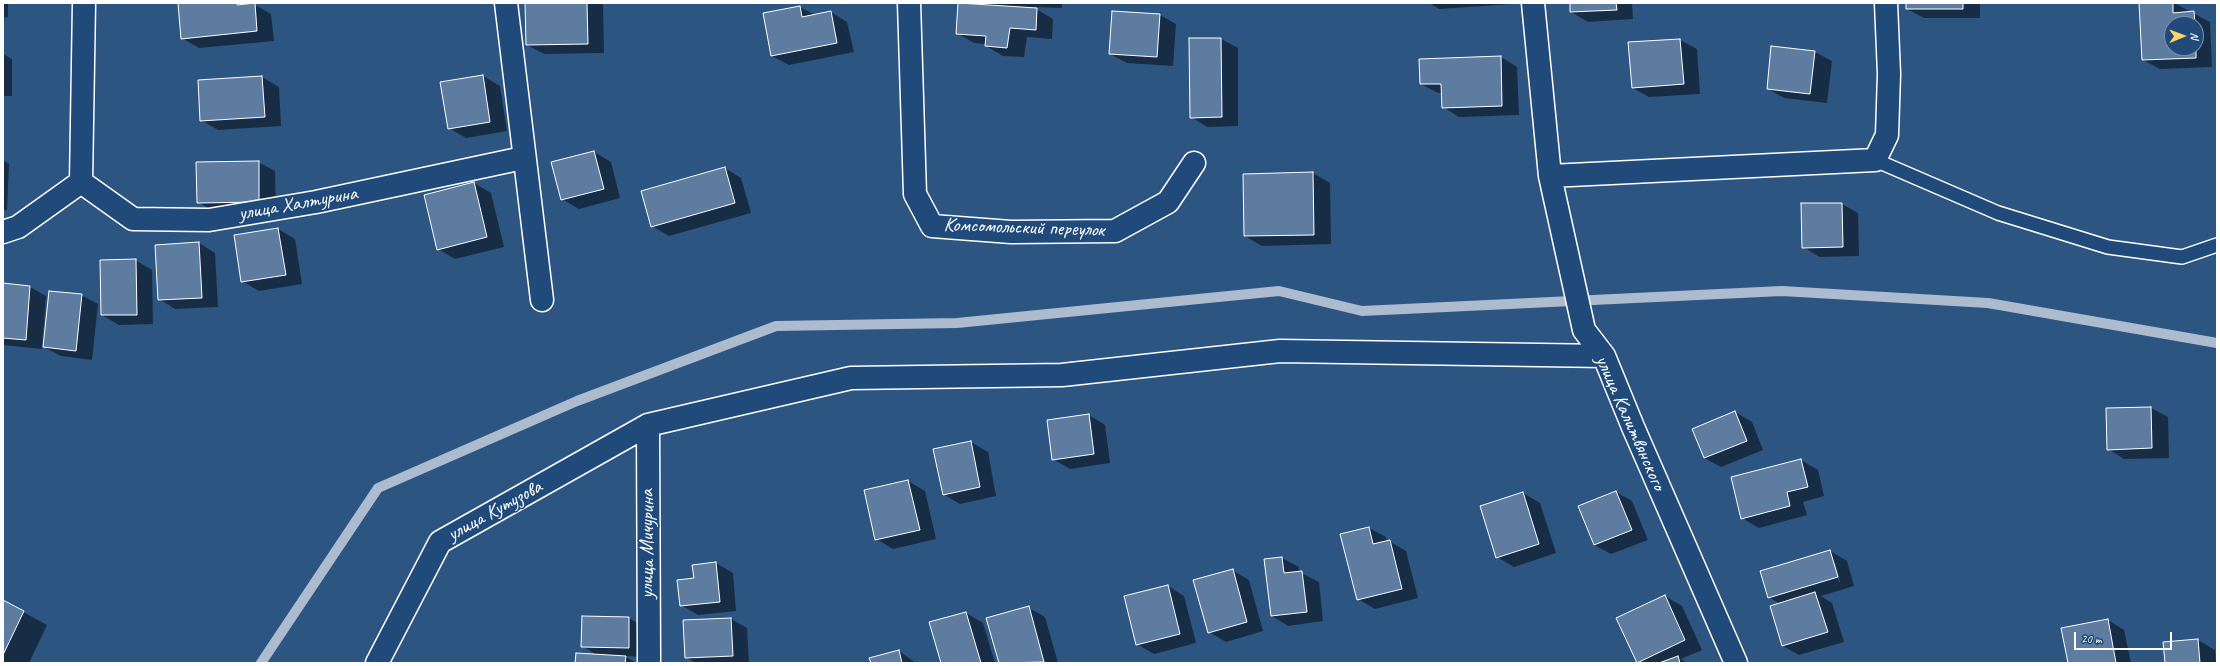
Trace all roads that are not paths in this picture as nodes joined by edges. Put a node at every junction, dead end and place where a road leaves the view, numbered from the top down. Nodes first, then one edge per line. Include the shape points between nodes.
1 (84, 3) edge
2 (506, 3) edge
3 (909, 3) edge
4 (1533, 3) edge
5 (1886, 3) edge
6 (523, 158) junction
7 (1874, 160) junction
8 (1194, 163) dead end
9 (1550, 176) junction
10 (81, 182) junction
11 (3, 232) edge
12 (2217, 245) edge
13 (542, 300) dead end
14 (1604, 356) junction
15 (648, 426) junction
16 (376, 663) edge
17 (649, 663) edge
18 (1736, 663) edge

1 - 10 street
2 - 6 street
3 - 8 street, Комсомольский переулок via 915,194 932,226 1011,232 1115,231 1168,202
4 - 9 street, улица Калитвянского
5 - 7 street via 1889,74 1887,135
6 - 10 street, улица Халтурина via 316,202 209,220 133,219
6 - 13 street
7 - 9 street
7 - 12 lane via 1998,214 2108,246 2182,257
9 - 14 street, улица Калитвянского via 1584,330
10 - 11 street via 18,227
14 - 15 street, улица Кутузова via 1280,351 1062,374 851,378
14 - 18 street, улица Калитвянского
15 - 16 street, улица Кутузова via 440,542
15 - 17 street, улица Мичурина

